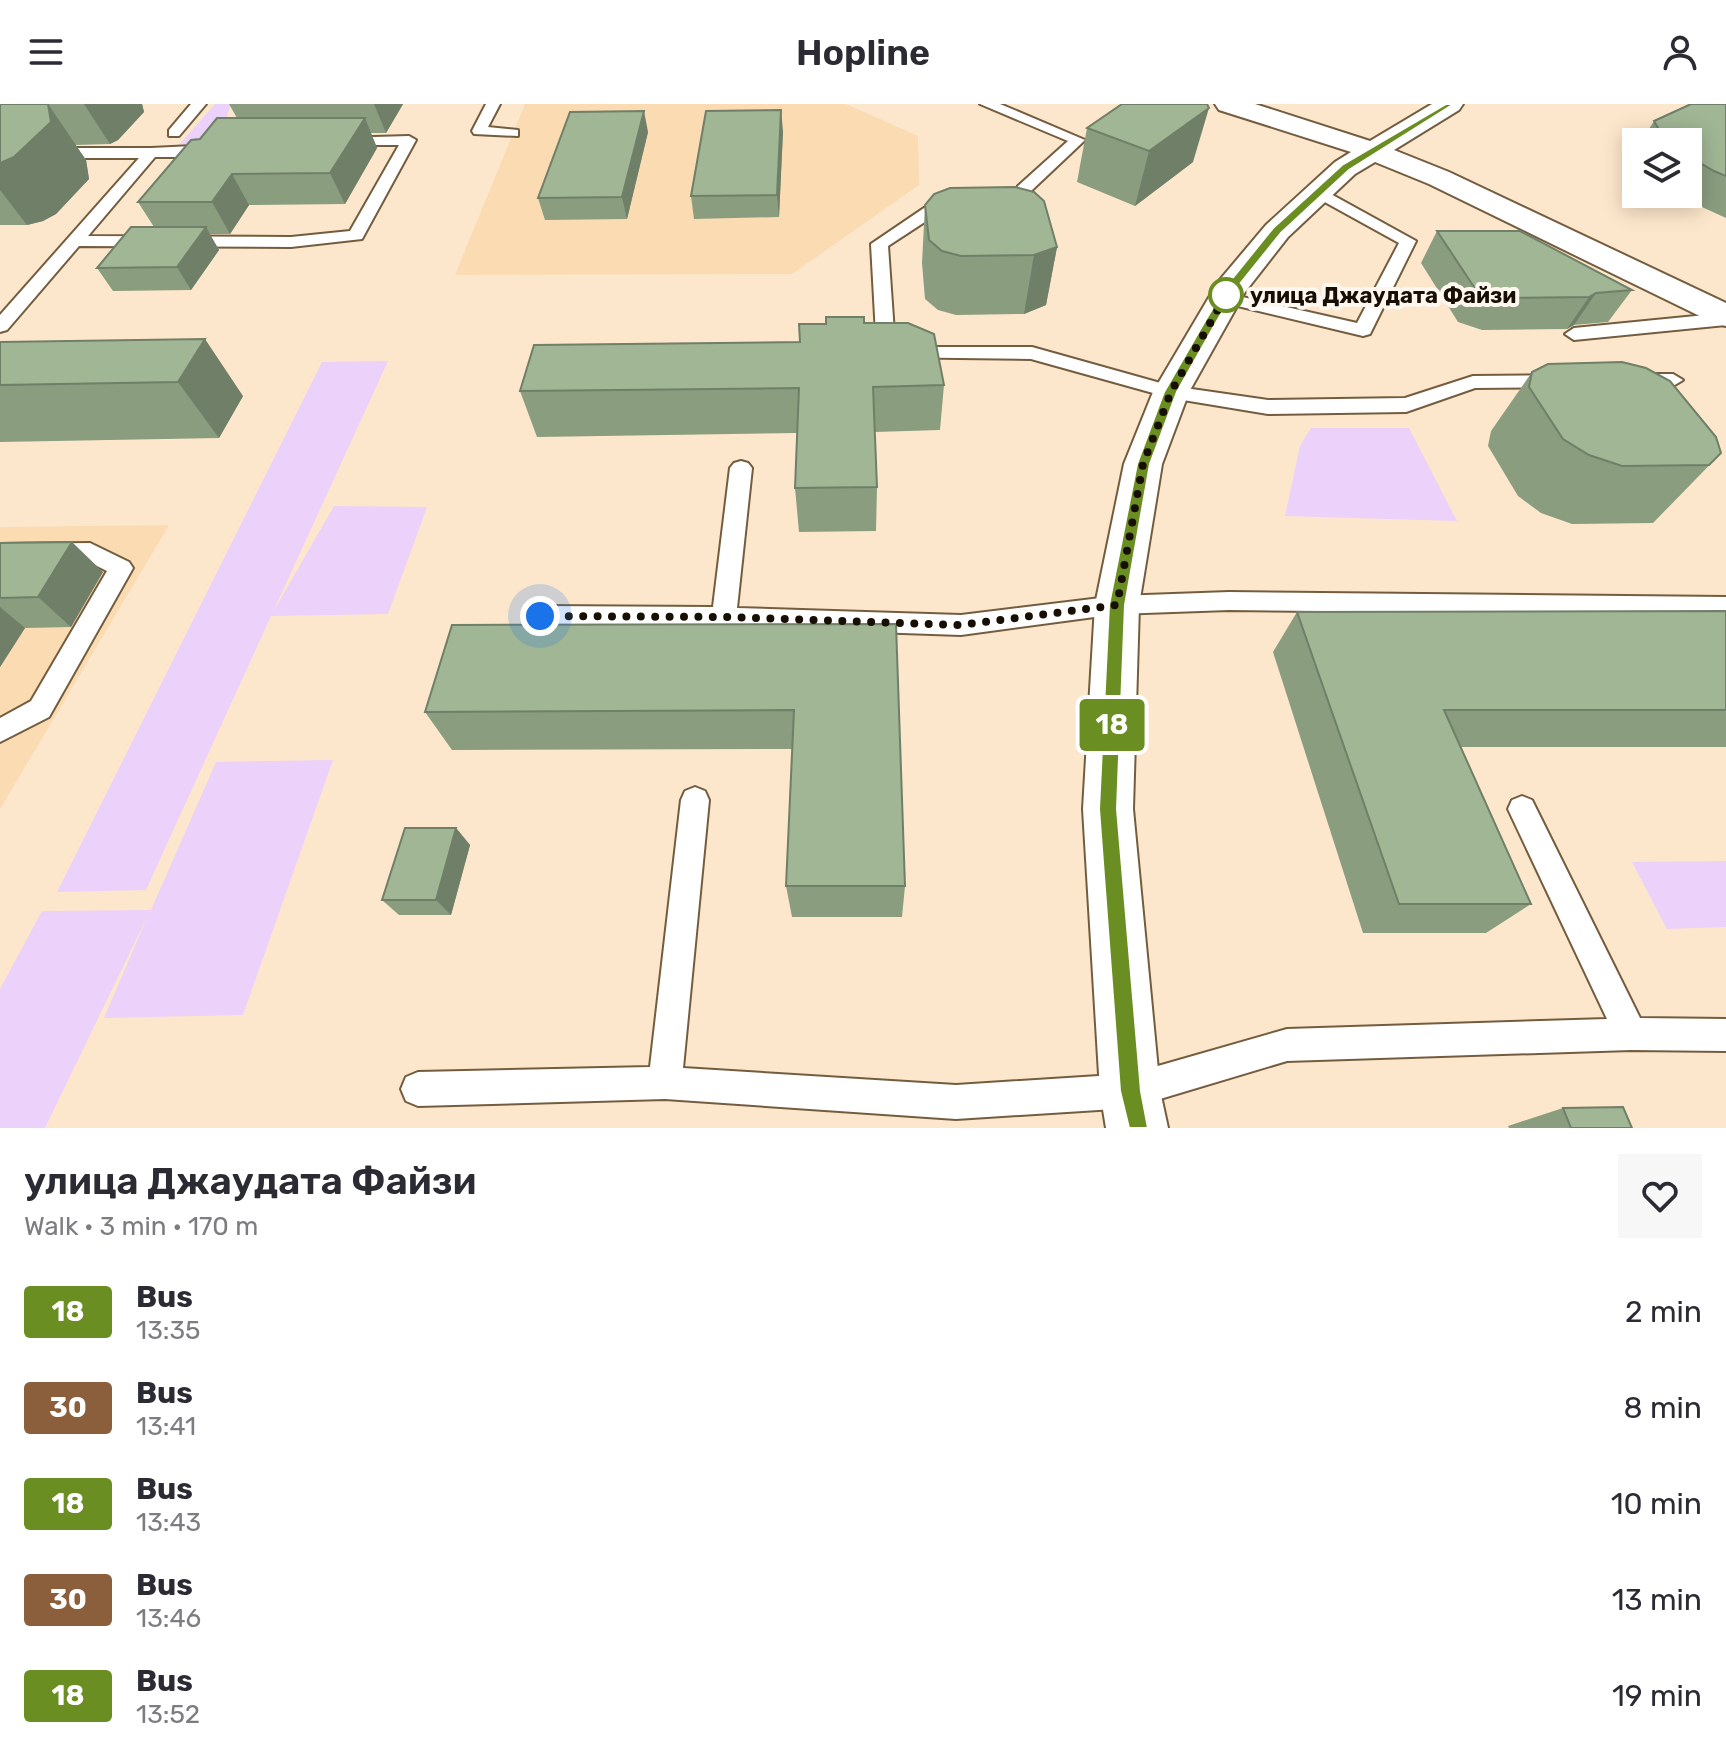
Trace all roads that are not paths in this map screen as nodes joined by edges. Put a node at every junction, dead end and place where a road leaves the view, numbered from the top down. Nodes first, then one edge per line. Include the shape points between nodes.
1 (199, 104) edge
2 (493, 104) edge
3 (987, 104) edge
4 (1228, 104) edge
5 (1450, 104) edge
6 (174, 133) dead end
7 (513, 133) dead end
8 (319, 141) edge
9 (228, 142) edge
10 (1371, 150) junction
11 (0, 153) edge
12 (151, 153) junction
13 (1318, 192) junction
14 (75, 241) junction
15 (1225, 298) junction
16 (1726, 317) edge
17 (0, 326) edge
18 (1574, 334) dead end
19 (1673, 380) edge
20 (1578, 381) edge
21 (1608, 381) edge
22 (1171, 392) junction
23 (741, 468) dead end
24 (0, 553) edge
25 (1117, 605) junction
26 (1726, 606) edge
27 (540, 616) dead end
28 (724, 617) junction
29 (0, 731) edge
30 (695, 800) dead end
31 (1522, 809) dead end
32 (1631, 1034) junction
33 (1726, 1035) edge
34 (665, 1083) junction
35 (418, 1089) dead end
36 (1134, 1109) edge

1 - 6 lane
2 - 7 lane via 479,131
3 - 22 lane via 1078,140 1024,189 1023,206 936,207 879,244 879,353 1032,353
4 - 10 street
5 - 10 street
8 - 14 lane via 409,140 356,235 291,242
9 - 12 lane via 195,152
10 - 13 street
10 - 16 street
11 - 12 lane
12 - 14 lane
13 - 15 street via 1277,231
13 - 15 lane via 1408,241 1363,330
14 - 17 lane
15 - 22 street
16 - 18 lane
19 - 21 lane
20 - 22 lane via 1473,382 1406,405 1268,407
22 - 25 street via 1143,464
23 - 28 lane
24 - 29 lane via 90,552 121,568 40,709
25 - 26 lane via 1229,601
25 - 28 lane via 961,625
25 - 36 street via 1108,809
27 - 28 lane
30 - 34 lane
31 - 32 lane
32 - 33 lane
32 - 36 lane via 1287,1045
34 - 35 lane
34 - 36 lane

